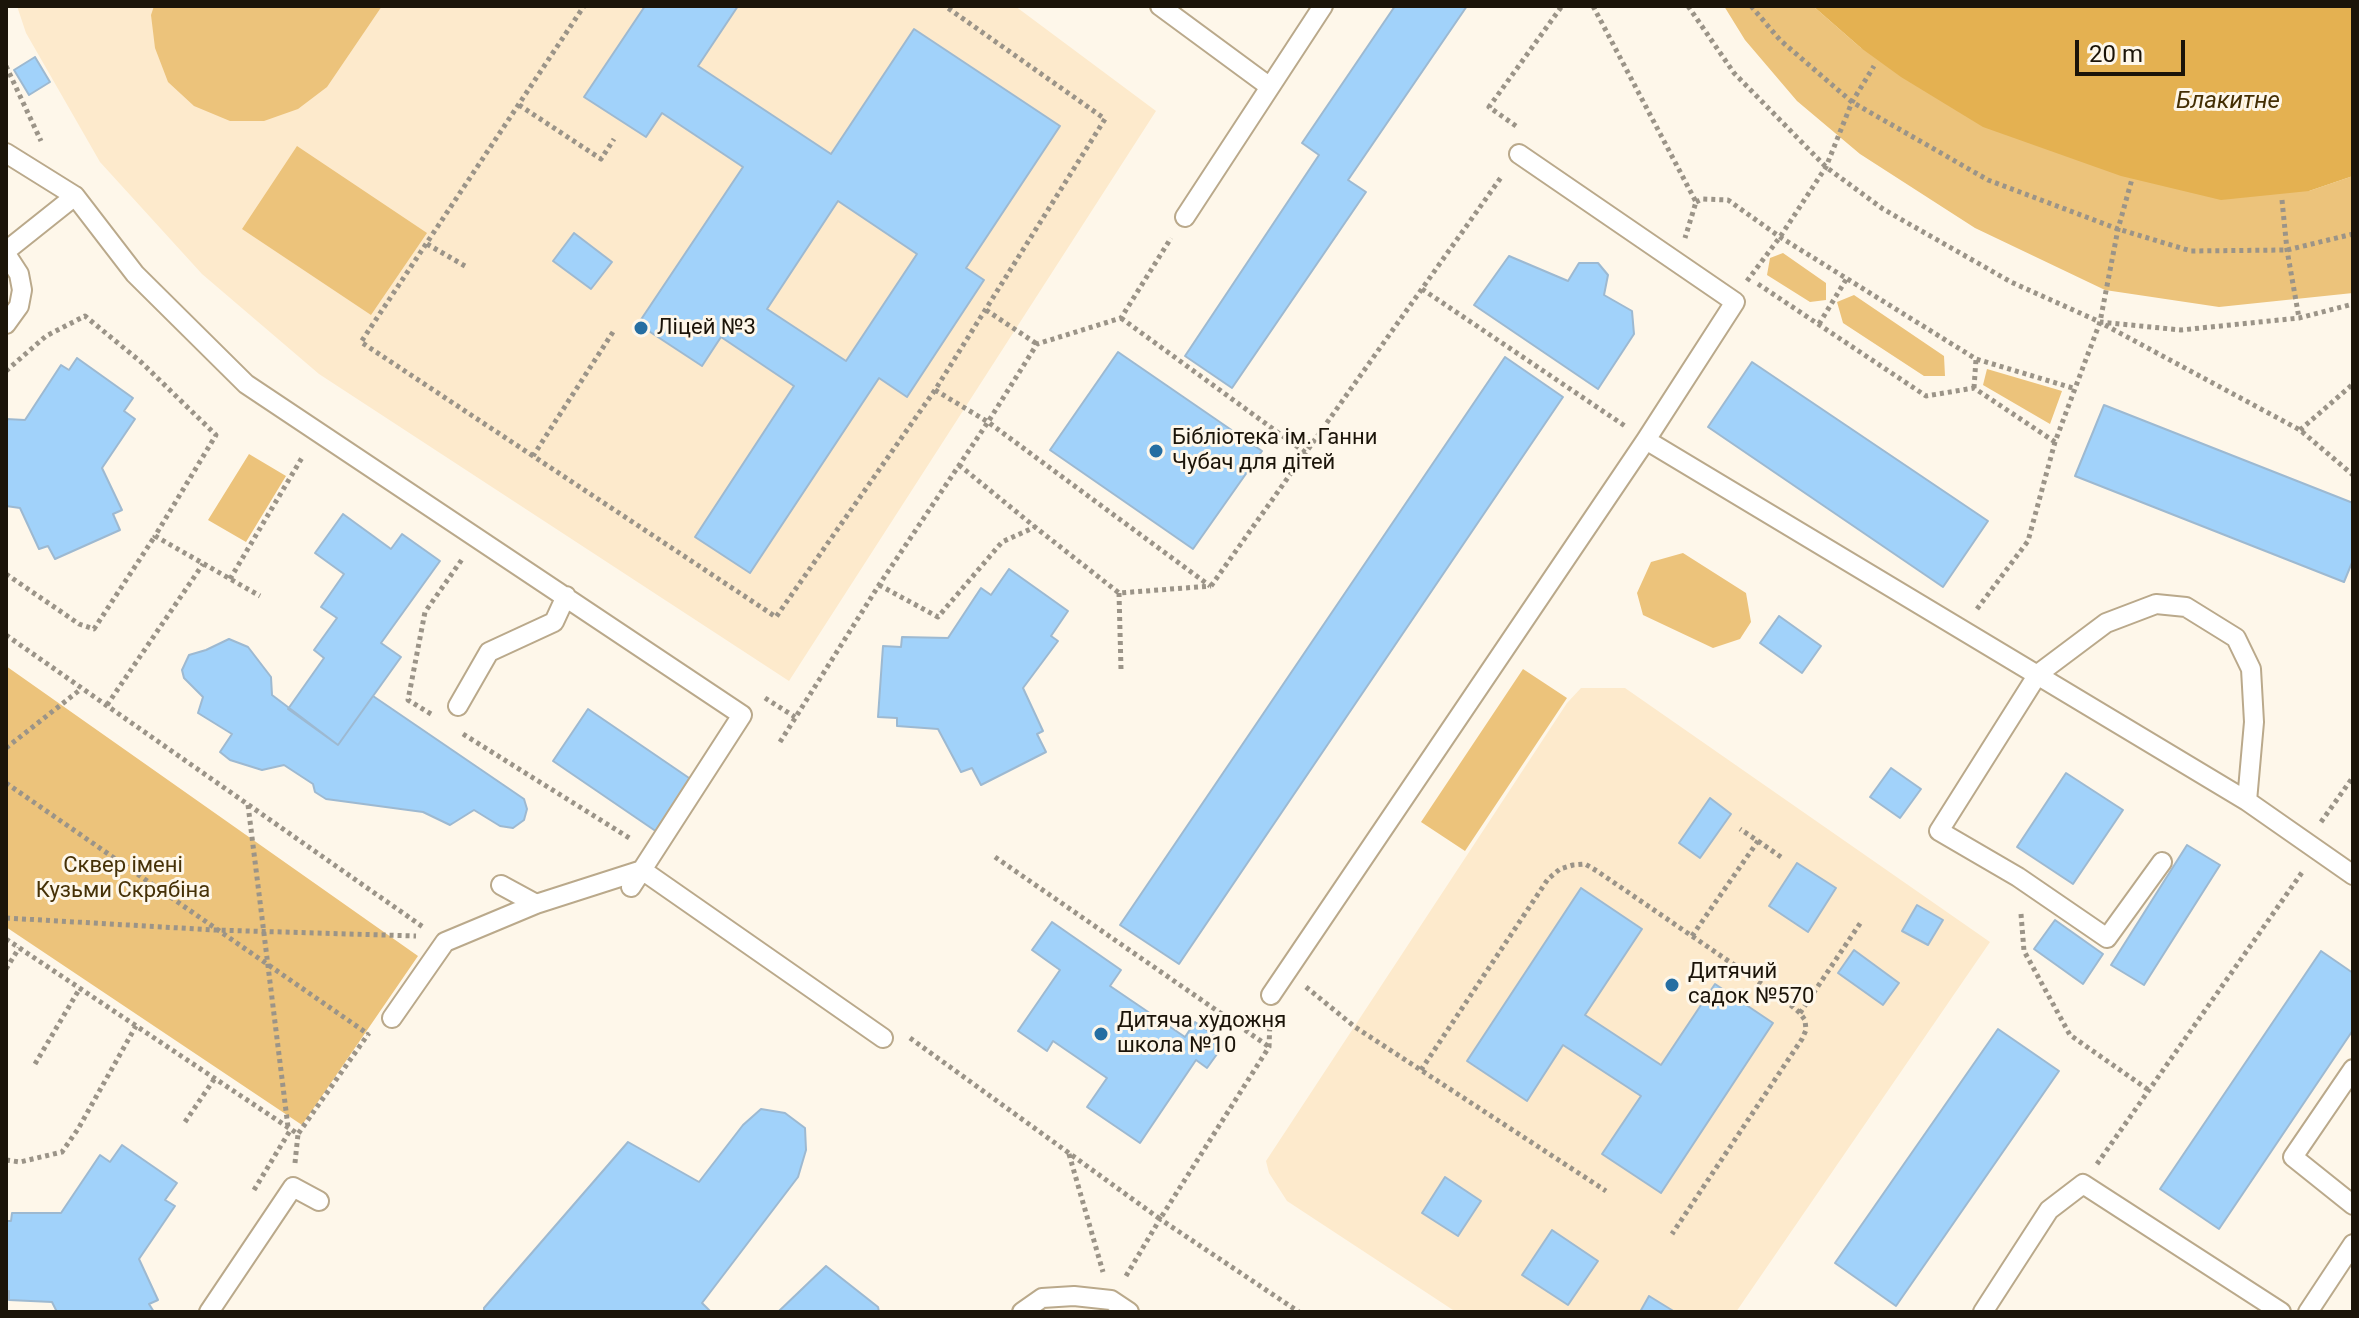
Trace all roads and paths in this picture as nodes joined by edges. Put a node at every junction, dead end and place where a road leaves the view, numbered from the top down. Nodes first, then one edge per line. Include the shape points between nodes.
1 (584, 6) edge
2 (945, 6) edge
3 (1160, 6) edge
4 (1323, 6) edge
5 (1562, 6) edge
6 (1593, 6) edge
7 (1688, 6) edge
8 (1751, 6) edge
9 (6, 66) edge
10 (1874, 66) dead end
11 (1270, 87) junction
12 (1852, 102) junction
13 (519, 105) junction
14 (614, 139) dead end
15 (44, 148) dead end
16 (6, 153) edge
17 (1519, 154) junction
18 (1826, 167) junction
19 (2132, 179) dead end
20 (75, 196) junction
21 (2282, 200) dead end
22 (1696, 202) junction
23 (1185, 217) joint
24 (2118, 229) junction
25 (2353, 234) edge
26 (1780, 237) junction
27 (427, 244) junction
28 (2287, 250) junction
29 (6, 253) edge
30 (1678, 263) junction
31 (465, 266) dead end
32 (1749, 278) junction
33 (1847, 278) junction
34 (1422, 289) junction
35 (1735, 302) junction
36 (2353, 304) edge
37 (986, 310) junction
38 (1121, 318) junction
39 (2299, 318) junction
40 (2100, 322) junction
41 (6, 324) edge
42 (1819, 324) junction
43 (613, 332) dead end
44 (1037, 344) junction
45 (1976, 359) junction
46 (6, 371) edge
47 (2353, 384) edge
48 (1974, 388) junction
49 (2076, 389) junction
50 (935, 390) junction
51 (988, 422) junction
52 (2300, 430) junction
53 (1646, 440) junction
54 (2055, 442) junction
55 (306, 450) dead end
56 (1306, 453) junction
57 (533, 456) junction
58 (959, 465) junction
59 (2353, 475) edge
60 (1035, 527) junction
61 (155, 536) junction
62 (463, 557) dead end
63 (203, 563) junction
64 (6, 574) edge
65 (230, 579) junction
66 (879, 585) junction
67 (1211, 586) junction
68 (1119, 593) junction
69 (260, 596) dead end
70 (566, 596) junction
71 (1962, 629) junction
72 (6, 635) edge
73 (1121, 669) dead end
74 (2038, 674) junction
75 (81, 689) junction
76 (753, 691) dead end
77 (107, 705) junction
78 (458, 706) dead end
79 (434, 716) dead end
80 (795, 717) junction
81 (460, 732) dead end
82 (780, 742) dead end
83 (6, 748) edge
84 (2353, 777) edge
85 (6, 783) edge
86 (2247, 801) junction
87 (248, 804) junction
88 (1740, 829) dead end
89 (1758, 841) junction
90 (2312, 847) junction
91 (654, 853) junction
92 (995, 857) dead end
93 (1781, 857) dead end
94 (2162, 862) dead end
95 (642, 870) junction
96 (2353, 875) edge
97 (2018, 877) junction
98 (501, 885) dead end
99 (631, 887) dead end
100 (536, 904) junction
101 (6, 918) edge
102 (1861, 922) dead end
103 (424, 928) dead end
104 (215, 930) junction
105 (263, 931) junction
106 (1692, 936) junction
107 (421, 937) dead end
108 (6, 939) edge
109 (19, 948) junction
110 (268, 966) junction
111 (6, 969) edge
112 (1286, 972) junction
113 (80, 988) junction
114 (1271, 995) dead end
115 (1800, 1013) junction
116 (384, 1020) joint
117 (136, 1026) junction
118 (368, 1034) junction
119 (883, 1038) dead end
120 (1269, 1047) dead end
121 (35, 1064) dead end
122 (2353, 1069) edge
123 (1421, 1070) junction
124 (215, 1078) junction
125 (2150, 1091) junction
126 (185, 1122) dead end
127 (290, 1128) junction
128 (1069, 1153) dead end
129 (6, 1160) edge
130 (2083, 1184) junction
131 (1606, 1191) dead end
132 (251, 1194) dead end
133 (319, 1201) dead end
134 (2353, 1205) edge
135 (1672, 1234) dead end
136 (2353, 1244) edge
137 (1111, 1300) junction
138 (209, 1312) edge
139 (1022, 1312) edge
140 (1129, 1312) edge
141 (1299, 1312) edge
142 (1983, 1312) edge
143 (2281, 1312) edge
144 (2308, 1312) edge

1 - 13 path
2 - 37 path via 1105,119
3 - 11 lane
4 - 11 lane
5 - 17 path via 1489,107 1530,137
6 - 22 path
7 - 18 path via 1734,73
8 - 12 path via 1780,40
9 - 15 path
10 - 12 path
11 - 23 lane
12 - 18 path
12 - 24 path via 1988,180
13 - 14 path via 601,159
13 - 27 path
16 - 20 lane
17 - 30 lane
17 - 34 path
18 - 26 path
18 - 40 path via 1883,209 2011,282
19 - 24 path
20 - 29 lane
20 - 70 lane via 135,274 246,384
21 - 28 path
22 - 26 path via 1728,200
22 - 30 path
23 - 38 path
24 - 28 path via 2191,251
24 - 40 path
25 - 28 path
26 - 32 path
26 - 33 path
27 - 31 path
27 - 57 path via 361,342
28 - 39 path
29 - 41 lane via 22,290 19,306
30 - 35 lane
32 - 35 path
32 - 42 path
33 - 42 path
33 - 45 path
34 - 53 path
34 - 56 path
35 - 53 lane
36 - 39 path
37 - 44 path
37 - 50 path
38 - 44 path
38 - 56 path
39 - 40 path via 2181,330
40 - 49 path
40 - 52 path
42 - 48 path via 1926,396
43 - 57 path
44 - 51 path
45 - 48 path
45 - 49 path
46 - 61 path via 46,336 85,316 208,425 216,435
47 - 52 path
48 - 54 path
49 - 54 path
50 - 51 path
50 - 57 path via 776,617
51 - 58 path
51 - 67 path
52 - 59 path
53 - 71 lane
53 - 112 lane
54 - 71 path via 2028,541
55 - 65 path
56 - 67 path
58 - 60 path
58 - 66 path
60 - 66 path via 1002,542 938,617
60 - 68 path
61 - 63 path
61 - 64 path via 94,629
62 - 79 path via 425,612 408,700
63 - 65 path
63 - 77 path
65 - 69 path
66 - 80 path
67 - 68 path
68 - 73 path
70 - 78 lane via 554,622 489,652
70 - 91 lane via 742,715
71 - 74 lane
72 - 75 path
74 - 86 lane
74 - 86 lane via 2106,623 2156,604 2186,607 2236,638 2251,669 2254,722
74 - 97 lane via 1939,831
75 - 77 path
75 - 83 path
76 - 80 path
77 - 87 path
80 - 82 path
81 - 91 path
84 - 90 path
85 - 104 path
86 - 90 lane
87 - 103 path
87 - 105 path
88 - 89 path
89 - 93 path
89 - 106 path
90 - 96 lane
90 - 125 path
91 - 95 lane
92 - 120 path
94 - 97 lane via 2107,938
95 - 99 lane
95 - 100 lane
95 - 119 lane
97 - 125 path via 2024,951 2070,1035
98 - 100 lane
100 - 116 lane via 445,942
101 - 104 path
102 - 115 path
104 - 105 path
104 - 110 path
105 - 107 path
105 - 110 path
106 - 115 path
106 - 123 path via 1585,864 1560,869 1548,879
108 - 109 path
109 - 111 path
109 - 113 path
110 - 118 path
110 - 127 path
112 - 114 lane
112 - 123 path
113 - 117 path
113 - 121 path
115 - 135 path via 1806,1030 1802,1039
116 - 118 path
117 - 124 path
117 - 129 path via 62,1152
118 - 127 path via 298,1134
122 - 134 lane via 2293,1157
123 - 131 path
124 - 126 path
124 - 127 path
125 - 130 path
127 - 132 path
128 - 137 path
130 - 142 lane via 2049,1210
130 - 143 lane
133 - 138 lane via 293,1187
136 - 144 lane
137 - 139 lane via 1042,1298
137 - 140 lane
137 - 141 path via 1160,1219

